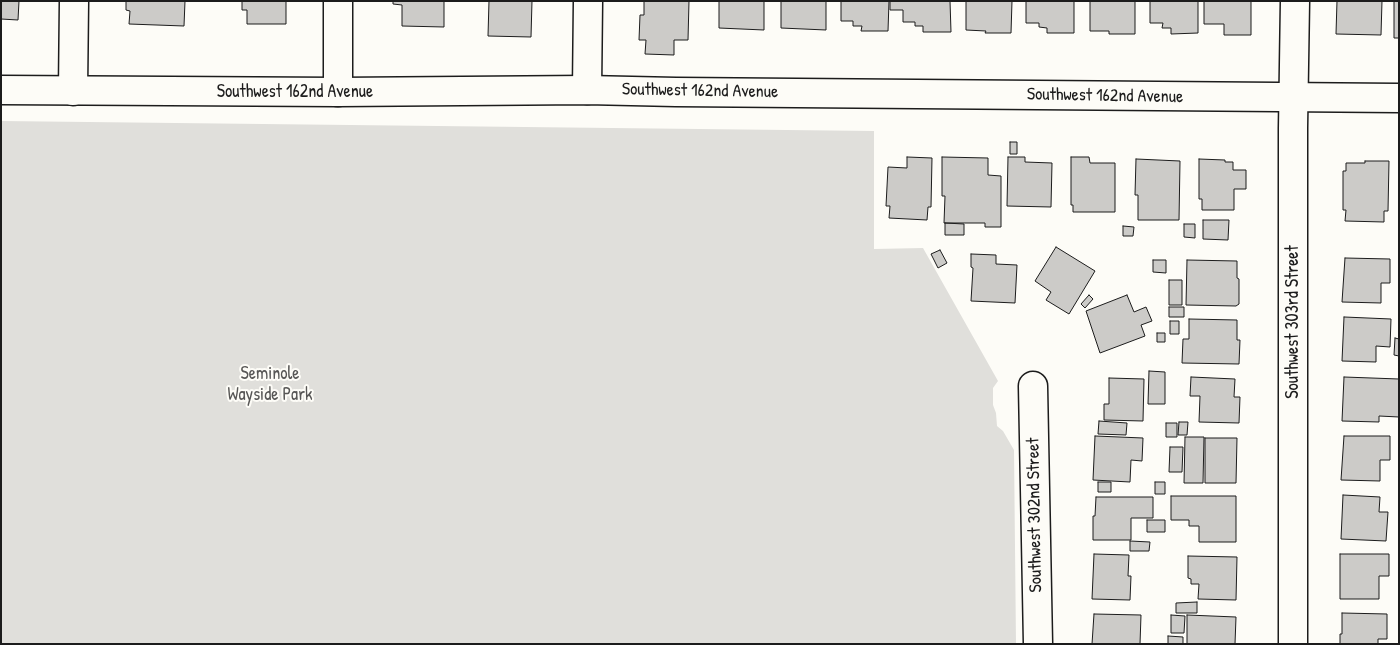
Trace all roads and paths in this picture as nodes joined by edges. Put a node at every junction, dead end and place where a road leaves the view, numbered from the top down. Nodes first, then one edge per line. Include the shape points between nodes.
1 (74, 1) edge
2 (338, 1) edge
3 (588, 1) edge
4 (1295, 1) edge
5 (1, 90) edge
6 (587, 90) junction
7 (73, 91) junction
8 (338, 92) junction
9 (1294, 98) junction
10 (1399, 98) edge
11 (1032, 386) dead end
12 (1038, 644) edge
13 (1293, 644) edge

1 - 7 street
2 - 8 street
3 - 6 street
4 - 9 street, Southwest 303rd Street
5 - 7 street, Southwest 162nd Avenue
6 - 8 street, Southwest 162nd Avenue
6 - 9 street, Southwest 162nd Avenue
7 - 8 street, Southwest 162nd Avenue
9 - 10 street, Southwest 162nd Avenue
9 - 13 street, Southwest 303rd Street
11 - 12 street, Southwest 302nd Street

